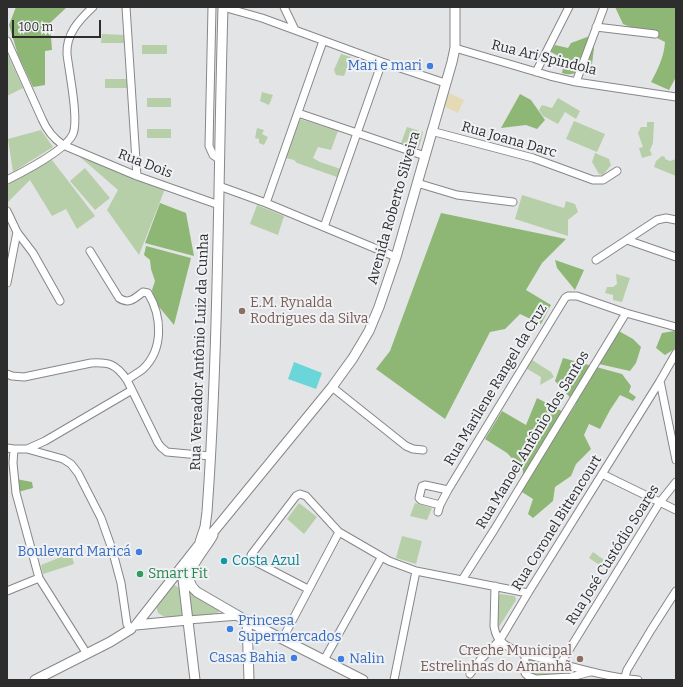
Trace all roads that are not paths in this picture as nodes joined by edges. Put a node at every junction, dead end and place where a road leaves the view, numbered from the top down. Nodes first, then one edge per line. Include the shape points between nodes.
1 (93, 7) edge
2 (126, 7) edge
3 (212, 7) edge
4 (223, 7) edge
5 (284, 7) edge
6 (455, 7) edge
7 (568, 7) edge
8 (604, 7) edge
9 (596, 27) junction
10 (294, 30) junction
11 (654, 34) dead end
12 (7, 41) edge
13 (323, 41) junction
14 (455, 48) junction
15 (382, 62) junction
16 (536, 72) junction
17 (576, 82) junction
18 (445, 83) junction
19 (676, 97) edge
20 (298, 113) junction
21 (431, 131) junction
22 (357, 132) junction
23 (63, 145) junction
24 (425, 156) junction
25 (219, 158) junction
26 (617, 171) dead end
27 (137, 176) junction
28 (7, 180) edge
29 (418, 183) junction
30 (219, 186) junction
31 (513, 202) dead end
32 (266, 203) junction
33 (219, 205) junction
34 (7, 211) edge
35 (676, 220) edge
36 (324, 227) junction
37 (17, 232) junction
38 (627, 240) junction
39 (90, 251) dead end
40 (396, 257) junction
41 (676, 257) edge
42 (596, 260) dead end
43 (7, 283) edge
44 (60, 301) dead end
45 (626, 313) junction
46 (676, 327) edge
47 (676, 353) edge
48 (7, 374) edge
49 (127, 380) junction
50 (660, 381) junction
51 (332, 387) junction
52 (132, 390) junction
53 (45, 441) junction
54 (11, 448) edge
55 (27, 449) junction
56 (423, 450) dead end
57 (49, 454) junction
58 (210, 456) junction
59 (676, 460) edge
60 (602, 474) junction
61 (676, 482) edge
62 (448, 490) junction
63 (660, 502) junction
64 (440, 505) junction
65 (676, 510) edge
66 (438, 512) dead end
67 (214, 531) junction
68 (339, 532) junction
69 (198, 546) junction
70 (381, 558) junction
71 (187, 560) junction
72 (416, 571) junction
73 (39, 578) junction
74 (462, 580) junction
75 (495, 586) junction
76 (308, 589) junction
77 (7, 591) edge
78 (676, 591) edge
79 (528, 593) junction
80 (243, 619) junction
81 (188, 620) junction
82 (133, 627) junction
83 (283, 638) junction
84 (500, 640) junction
85 (87, 654) junction
86 (525, 654) junction
87 (324, 660) junction
88 (561, 663) junction
89 (590, 672) junction
90 (470, 674) dead end
91 (624, 679) edge
92 (35, 680) edge
93 (195, 680) edge
94 (249, 680) edge
95 (363, 680) edge
96 (394, 680) edge
97 (638, 680) edge

1 - 23 street via 79,20 68,42 67,54 75,124 72,136
2 - 27 street
3 - 25 street via 209,146 213,155
4 - 10 street
4 - 25 main road, Rua Vereador Antônio Luiz da Cunha
5 - 10 street
6 - 14 main road, Avenida Roberto Silveira
7 - 16 street
8 - 9 street
9 - 11 street
9 - 17 street
10 - 13 street
12 - 23 street, Rua Dois via 47,130
13 - 15 street
13 - 20 street
14 - 16 street, Rua Ari Spindola
14 - 18 main road, Avenida Roberto Silveira
15 - 18 street
15 - 22 street
16 - 17 street, Rua Ari Spindola
17 - 19 street, Rua Ari Spindola
18 - 21 main road, Avenida Roberto Silveira
20 - 22 street
20 - 32 street
21 - 24 main road, Avenida Roberto Silveira
21 - 26 street, Rua Joana Darc via 533,158 593,180 603,180
22 - 24 street
22 - 36 street
23 - 27 street, Rua Dois
23 - 28 street via 31,168
24 - 29 main road, Avenida Roberto Silveira
25 - 30 main road, Rua Vereador Antônio Luiz da Cunha
27 - 33 street, Rua Dois
29 - 31 street via 457,195
29 - 40 main road, Avenida Roberto Silveira
30 - 32 street
30 - 33 main road, Rua Vereador Antônio Luiz da Cunha
32 - 36 street
33 - 58 main road, Rua Vereador Antônio Luiz da Cunha
34 - 37 street
35 - 38 street via 657,220
36 - 40 street
37 - 43 street
37 - 44 street via 33,253
38 - 41 street
38 - 42 street
39 - 49 street via 119,298 130,301 143,292 148,293 157,318 160,335 154,351 143,368
40 - 51 main road, Avenida Roberto Silveira via 369,330 356,354
45 - 46 street
45 - 62 street, Rua Marilene Rangel da Cruz via 577,296 568,296 519,371
45 - 74 street, Rua Manoel Antônio dos Santos
47 - 50 street, Rua Coronel Bittencourt
48 - 49 street via 24,377 102,362 114,366
49 - 52 street
50 - 59 street
50 - 60 street, Rua Coronel Bittencourt
51 - 56 street via 406,446
51 - 67 main road, Avenida Roberto Silveira
52 - 53 street
52 - 58 street via 164,450 170,453
53 - 55 street
53 - 57 street
54 - 55 street
54 - 73 street via 16,493
55 - 57 street
57 - 82 street via 71,464 101,518 117,566 127,622
58 - 69 main road, Rua Vereador Antônio Luiz da Cunha via 206,523
60 - 63 street
60 - 79 street, Rua Coronel Bittencourt
61 - 63 street, Rua José Custódio Soares
62 - 64 street, Rua Marilene Rangel da Cruz
62 - 64 street via 422,486 419,498
63 - 65 street
63 - 88 street, Rua José Custódio Soares
64 - 66 street, Rua Marilene Rangel da Cruz
67 - 69 main road, Avenida Roberto Silveira
67 - 80 main road, Avenida Roberto Silveira via 190,573 190,583 198,592
68 - 70 street
68 - 76 street
68 - 76 street via 302,494 296,496 251,553 254,561
69 - 71 main road, Avenida Roberto Silveira
70 - 72 street
70 - 87 street
71 - 81 main road via 183,579
71 - 82 main road, Avenida Roberto Silveira
72 - 74 street
72 - 96 street
73 - 77 street
73 - 85 street
74 - 75 street
75 - 79 street
75 - 84 street via 494,626
76 - 83 street
78 - 91 street via 650,630
79 - 84 street, Rua Coronel Bittencourt
80 - 81 street
80 - 83 main road
80 - 94 main road
81 - 82 main road
81 - 93 main road
82 - 85 main road
83 - 87 main road
84 - 86 street via 510,648
84 - 90 street, Rua Coronel Bittencourt
85 - 92 main road
86 - 88 street
86 - 89 street via 526,673 531,678 571,677
87 - 95 main road
88 - 89 street
89 - 91 street
91 - 97 street

